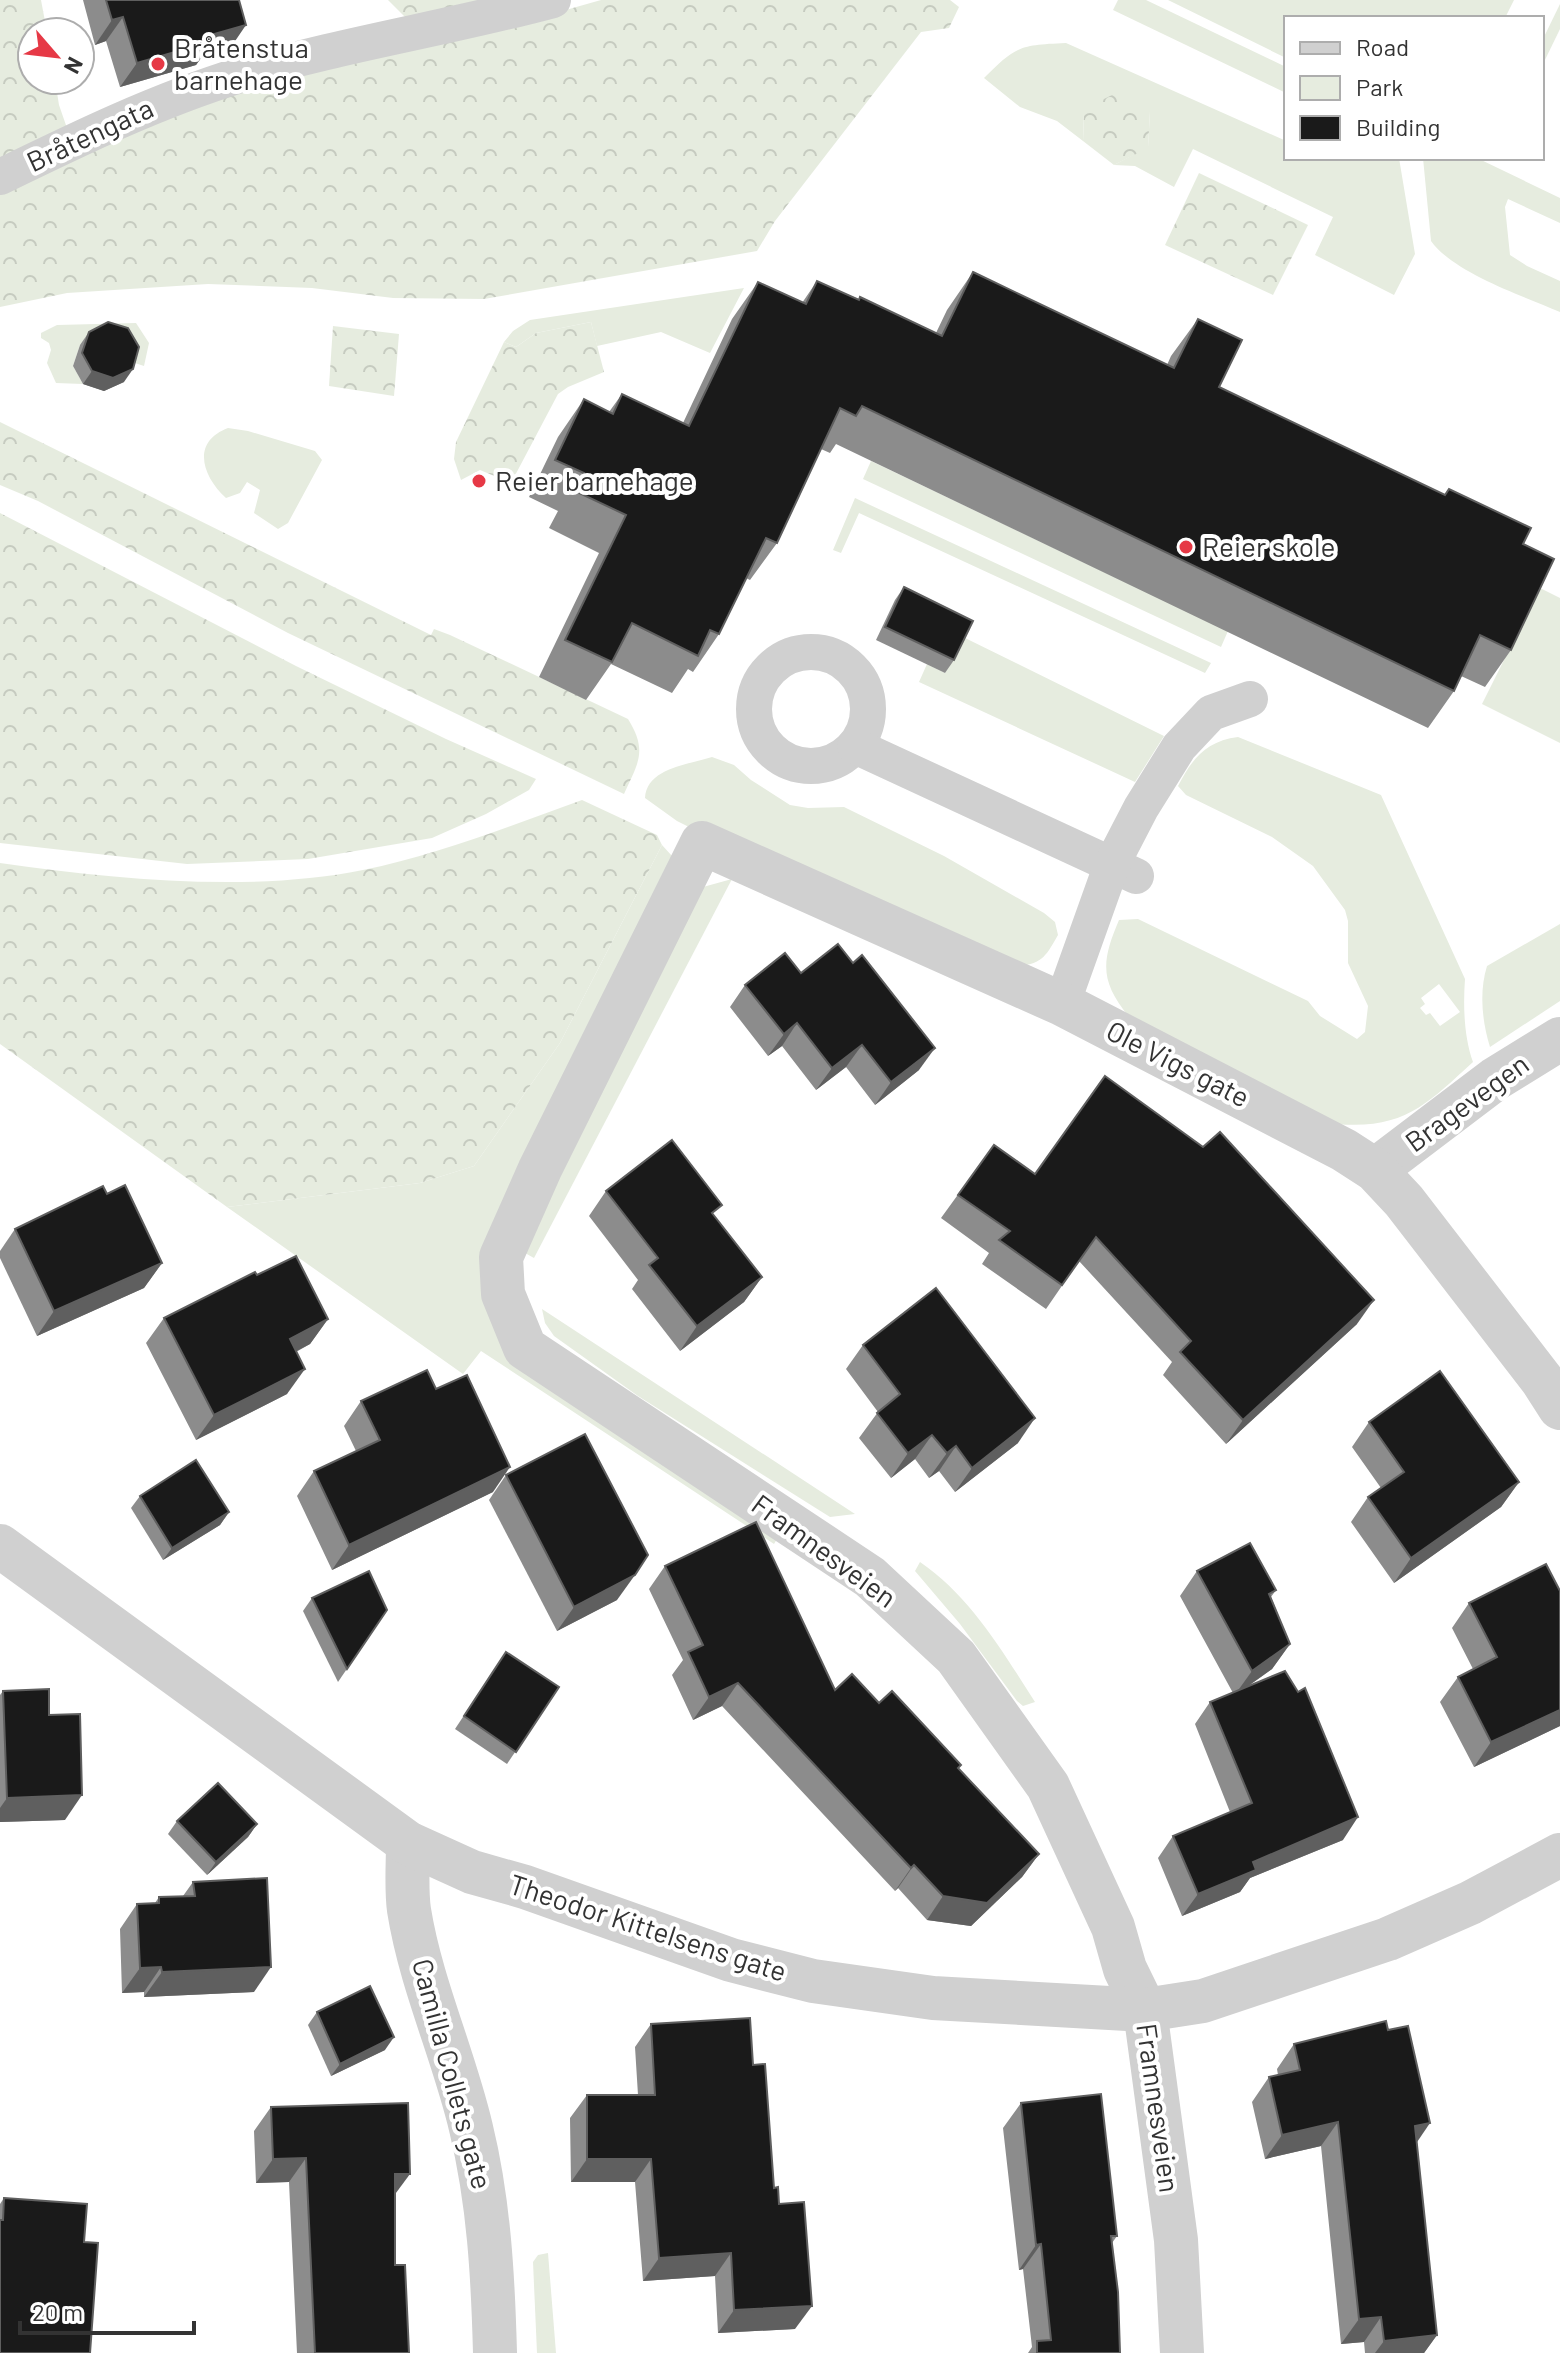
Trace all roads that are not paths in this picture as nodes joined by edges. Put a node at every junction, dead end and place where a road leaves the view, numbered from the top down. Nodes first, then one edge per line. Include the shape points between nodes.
1 (553, 0) edge
2 (0, 177) edge
3 (1250, 699) dead end
4 (855, 746) dead end
5 (702, 843) joint
6 (1124, 870) junction
7 (1062, 1004) junction
8 (1560, 1039) edge
9 (1375, 1170) junction
10 (1560, 1408) edge
11 (0, 1546) edge
12 (408, 1843) junction
13 (1560, 1855) edge
14 (1145, 2010) junction
15 (495, 2353) edge
16 (1182, 2353) edge

1 - 2 lane, Bråtengata via 240,75 144,108
3 - 6 lane via 1211,713 1179,747 1141,808
4 - 6 lane
5 - 7 street, Ole Vigs gate
5 - 14 street, Framnesveien via 501,1257 509,1313 525,1348 870,1577 956,1657 1048,1786
6 - 7 lane
7 - 9 street, Ole Vigs gate
8 - 9 street, Bragevegen via 1495,1079
9 - 10 street, Ole Vigs gate
11 - 12 street, Theodor Kittelsens gate
12 - 14 street, Theodor Kittelsens gate via 472,1872 731,1960 813,1981 933,1998
12 - 15 street, Camilla Collets gate via 409,1908 471,2127 487,2208
13 - 14 street, Theodor Kittelsens gate via 1388,1939 1203,2001
14 - 16 street, Framnesveien via 1176,2240

